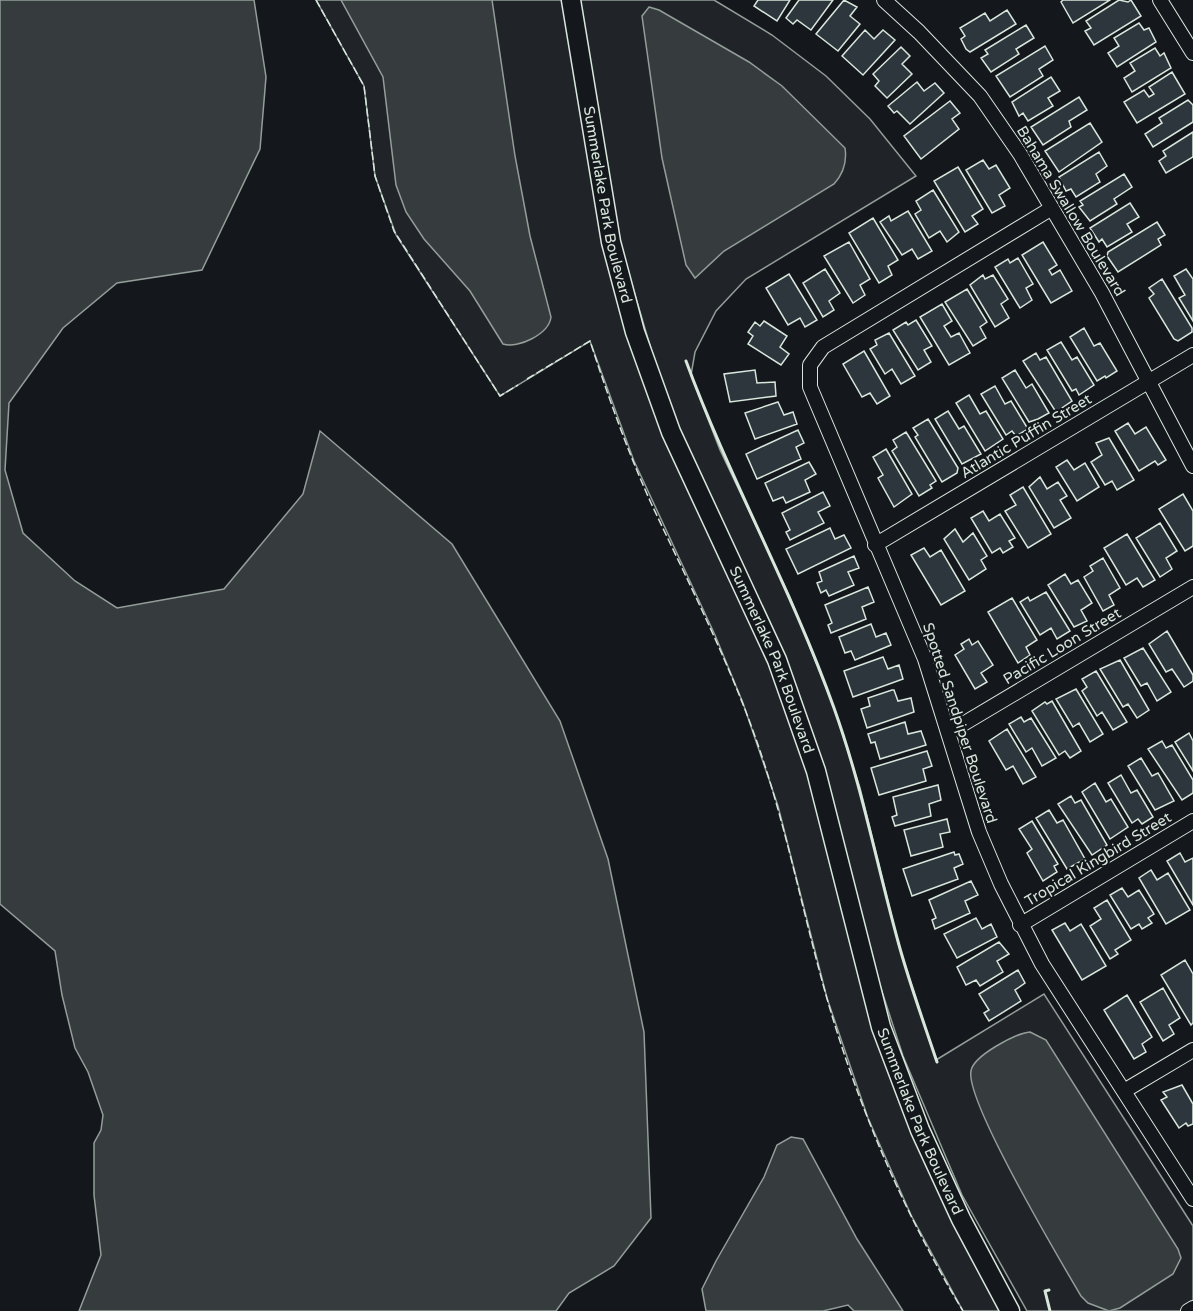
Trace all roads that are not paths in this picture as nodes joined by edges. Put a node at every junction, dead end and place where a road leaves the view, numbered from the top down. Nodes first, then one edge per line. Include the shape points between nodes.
1 (571, 0) edge
2 (885, 0) edge
3 (1160, 0) edge
4 (1193, 53) edge
5 (1052, 208) junction
6 (1193, 356) edge
7 (1150, 381) junction
8 (1193, 466) edge
9 (875, 545) junction
10 (1193, 587) edge
11 (948, 733) junction
12 (1193, 821) edge
13 (1020, 925) junction
14 (1193, 1050) edge
15 (1124, 1091) junction
16 (1193, 1198) edge
17 (1193, 1308) edge
18 (1010, 1311) edge
19 (1188, 1311) edge

1 - 18 main road, Summerlake Park Boulevard via 611,242 635,332 671,432 777,660 816,771 882,1027 920,1130
2 - 5 street, Bahama Swallow Boulevard via 980,96
3 - 4 street
5 - 7 street, Bahama Swallow Boulevard
5 - 9 street, Spotted Sandpiper Boulevard via 841,334 823,347 810,365 810,387
6 - 7 street, Atlantic Puffin Street
7 - 8 street, Bahama Swallow Boulevard
7 - 9 street, Atlantic Puffin Street
9 - 11 street, Spotted Sandpiper Boulevard via 926,659
10 - 11 street, Pacific Loon Street
11 - 13 street, Spotted Sandpiper Boulevard via 979,832
12 - 13 street, Tropical Kingbird Street
13 - 15 street, Spotted Sandpiper Boulevard
14 - 15 street
15 - 16 street, Spotted Sandpiper Boulevard
17 - 19 street

